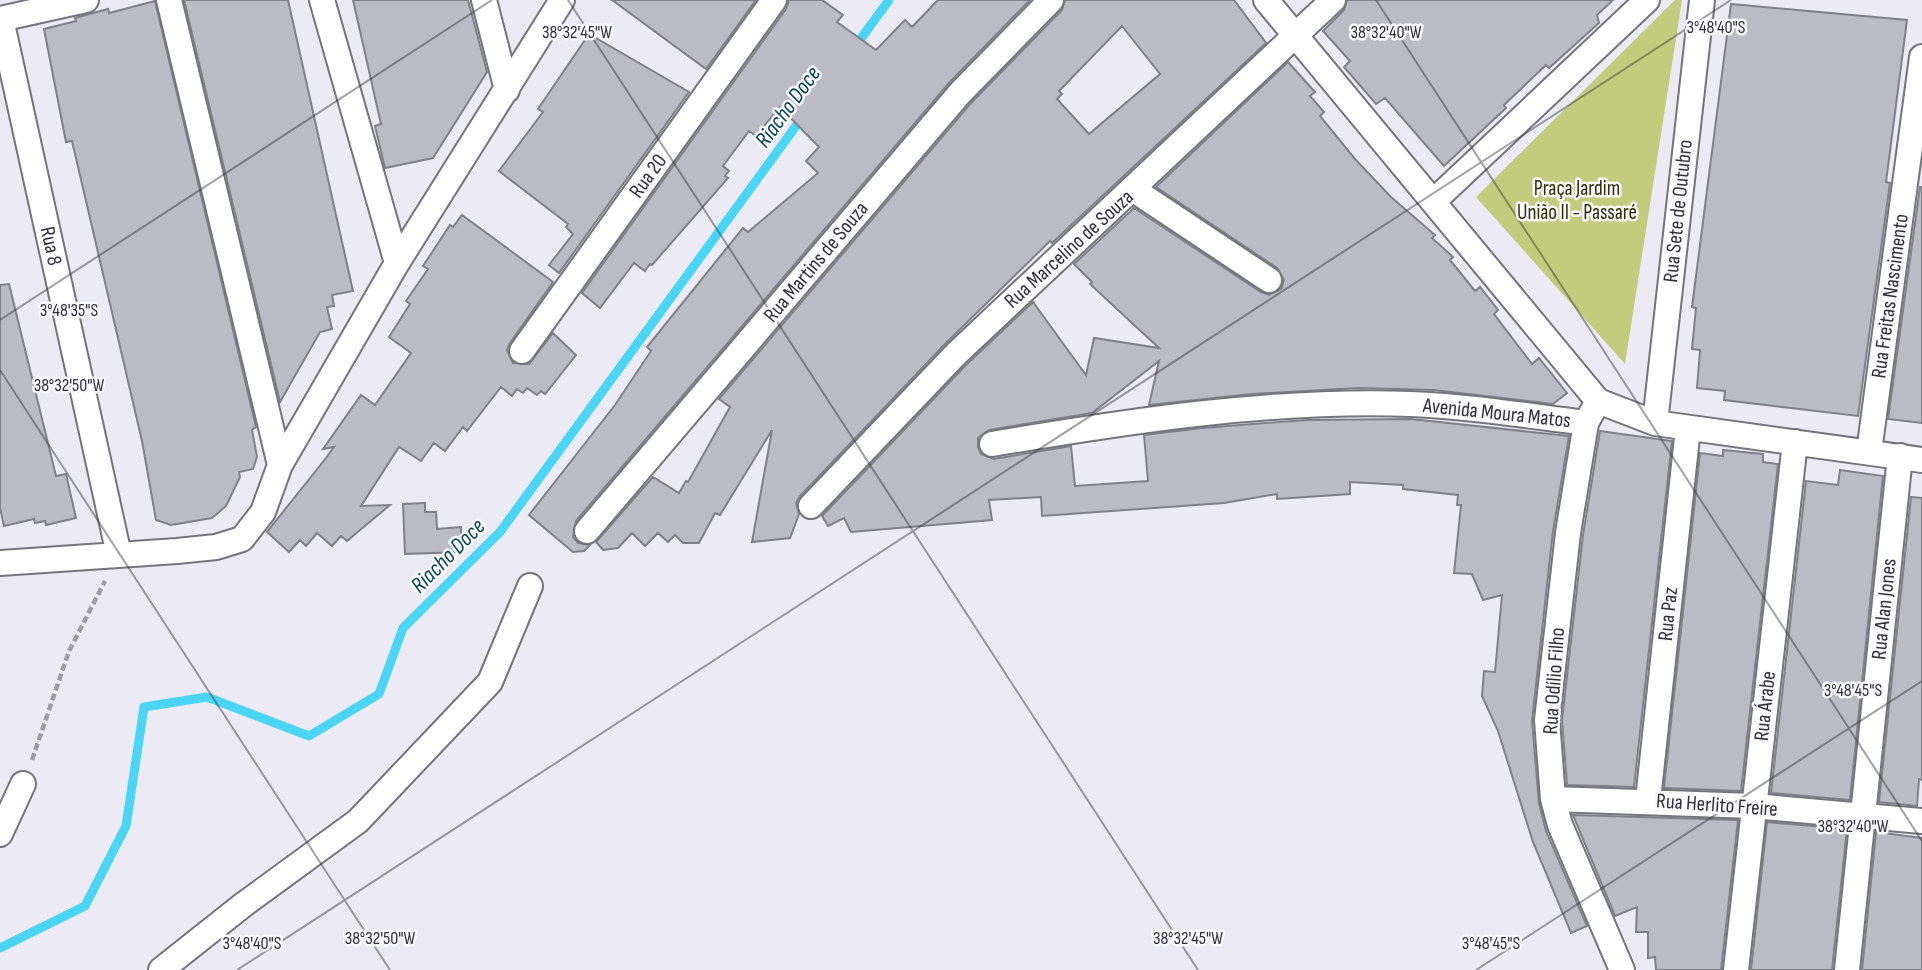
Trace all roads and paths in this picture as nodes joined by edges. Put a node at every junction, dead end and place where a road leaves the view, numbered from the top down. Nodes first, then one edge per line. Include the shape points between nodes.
1 (86, 0) edge
2 (169, 0) edge
3 (322, 0) edge
4 (484, 0) edge
5 (562, 0) edge
6 (774, 0) edge
7 (1051, 0) edge
8 (1266, 0) edge
9 (1333, 0) edge
10 (1647, 0) edge
11 (1702, 0) edge
12 (1, 19) edge
13 (1297, 36) junction
14 (1922, 57) edge
15 (507, 90) junction
16 (1134, 190) junction
17 (1435, 200) junction
18 (397, 262) junction
19 (1269, 280) dead end
20 (522, 351) dead end
21 (1598, 401) junction
22 (1586, 423) junction
23 (1656, 423) junction
24 (1688, 428) junction
25 (1795, 442) junction
26 (992, 444) dead end
27 (1868, 452) junction
28 (1911, 458) edge
29 (280, 465) junction
30 (811, 506) dead end
31 (587, 531) dead end
32 (119, 555) junction
33 (0, 563) edge
34 (530, 586) dead end
35 (23, 784) joint
36 (1553, 799) junction
37 (1648, 800) junction
38 (1753, 806) junction
39 (1863, 815) junction
40 (1922, 821) edge
41 (0, 834) edge
42 (161, 970) edge
43 (1622, 970) edge
44 (1736, 970) edge
45 (1847, 970) edge

1 - 12 street
2 - 29 street
3 - 18 street
4 - 15 street
5 - 15 street
6 - 20 street, Rua 20
7 - 31 street, Rua Martins de Souza via 960,93
8 - 13 street, Avenida Moura Matos
9 - 13 street, Rua Marcelino de Souza
10 - 17 street
11 - 23 street, Rua Sete de Outubro
12 - 32 street, Rua 8
13 - 16 street, Rua Marcelino de Souza
13 - 17 street, Avenida Moura Matos
14 - 27 street, Rua Freitas Nascimento
15 - 18 street
16 - 19 street
16 - 30 street, Rua Marcelino de Souza via 956,354
17 - 21 street, Avenida Moura Matos
18 - 29 street
21 - 22 street, Avenida Moura Matos
21 - 23 street
22 - 26 street, Avenida Moura Matos via 1432,405 1308,406 1113,424
22 - 36 street, Rua Odílio Filho via 1568,533 1547,720
23 - 24 street
24 - 25 street
24 - 37 street, Rua Paz
25 - 27 street
25 - 38 street, Rua Árabe
27 - 28 street
28 - 39 street, Rua Alan Jones
29 - 32 street via 264,512 242,539 203,548
32 - 33 street
32 - 35 path via 69,651
34 - 42 street via 490,682 358,821
35 - 41 street
36 - 37 street, Rua Herlito Freire
36 - 43 street, Rua Odílio Filho
37 - 38 street, Rua Herlito Freire
38 - 39 street, Rua Herlito Freire
38 - 44 street, Rua Árabe
39 - 40 street, Rua Herlito Freire
39 - 45 street, Rua Alan Jones

